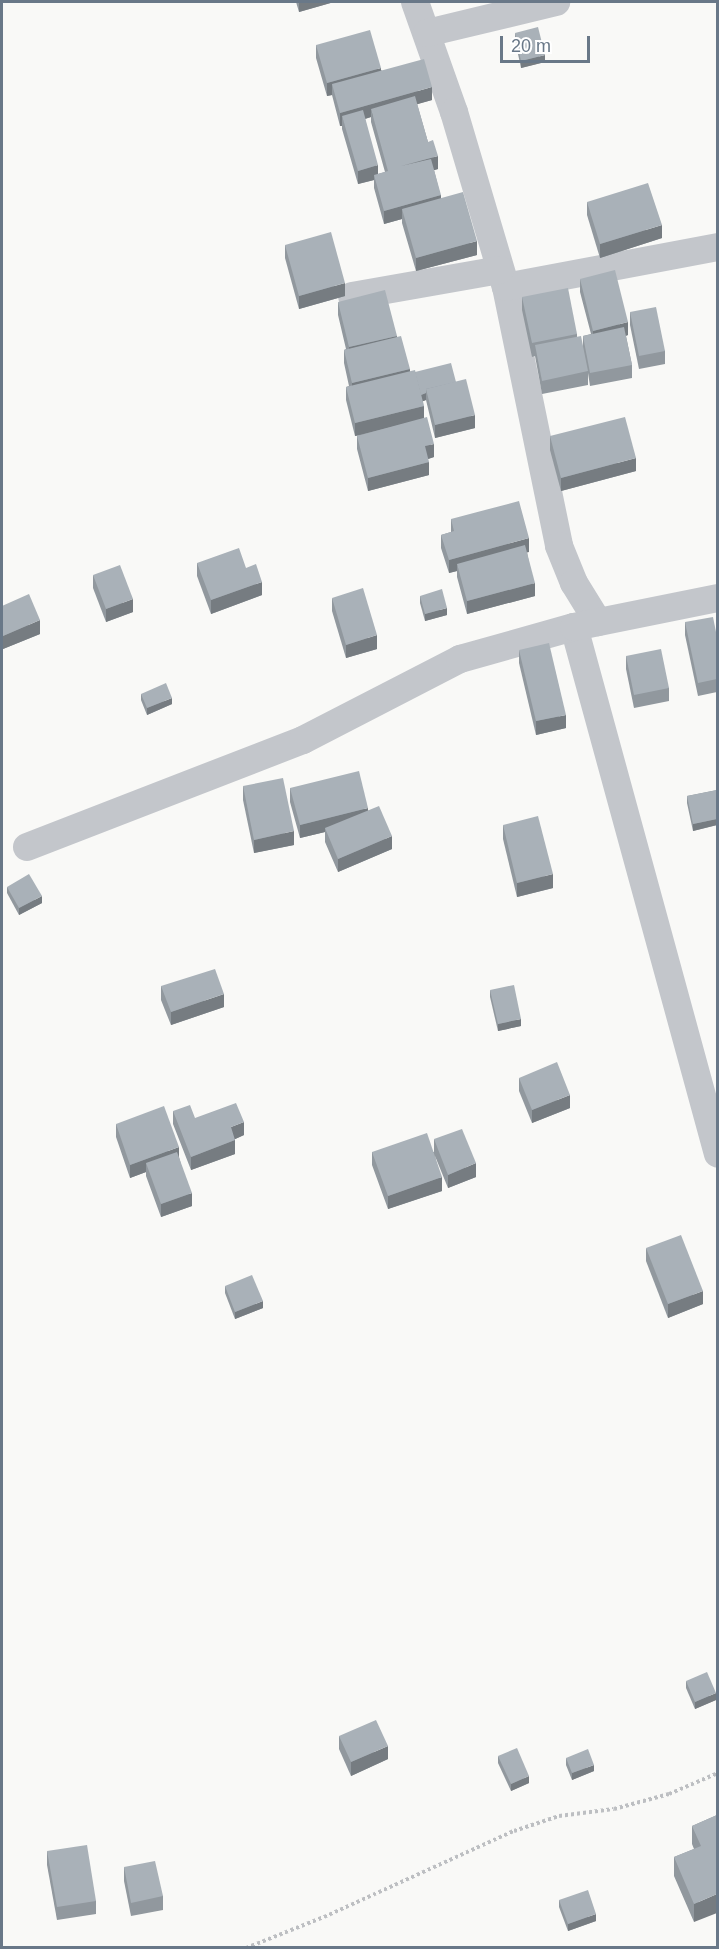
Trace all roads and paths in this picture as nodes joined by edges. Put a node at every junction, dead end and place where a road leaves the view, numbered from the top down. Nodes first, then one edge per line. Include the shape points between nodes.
1 (415, 2) edge
2 (556, 2) edge
3 (427, 33) junction
4 (717, 247) edge
5 (503, 278) junction
6 (352, 296) edge
7 (717, 598) edge
8 (586, 625) junction
9 (27, 847) dead end
10 (717, 1154) edge
11 (717, 1773) edge
12 (246, 1947) edge

1 - 3 street
2 - 3 street
3 - 5 street
4 - 5 street
5 - 6 street
5 - 8 street via 559,546
7 - 8 street
8 - 9 street via 460,659 303,740
8 - 10 street
11 - 12 path via 636,1803 559,1816 514,1831 324,1917

